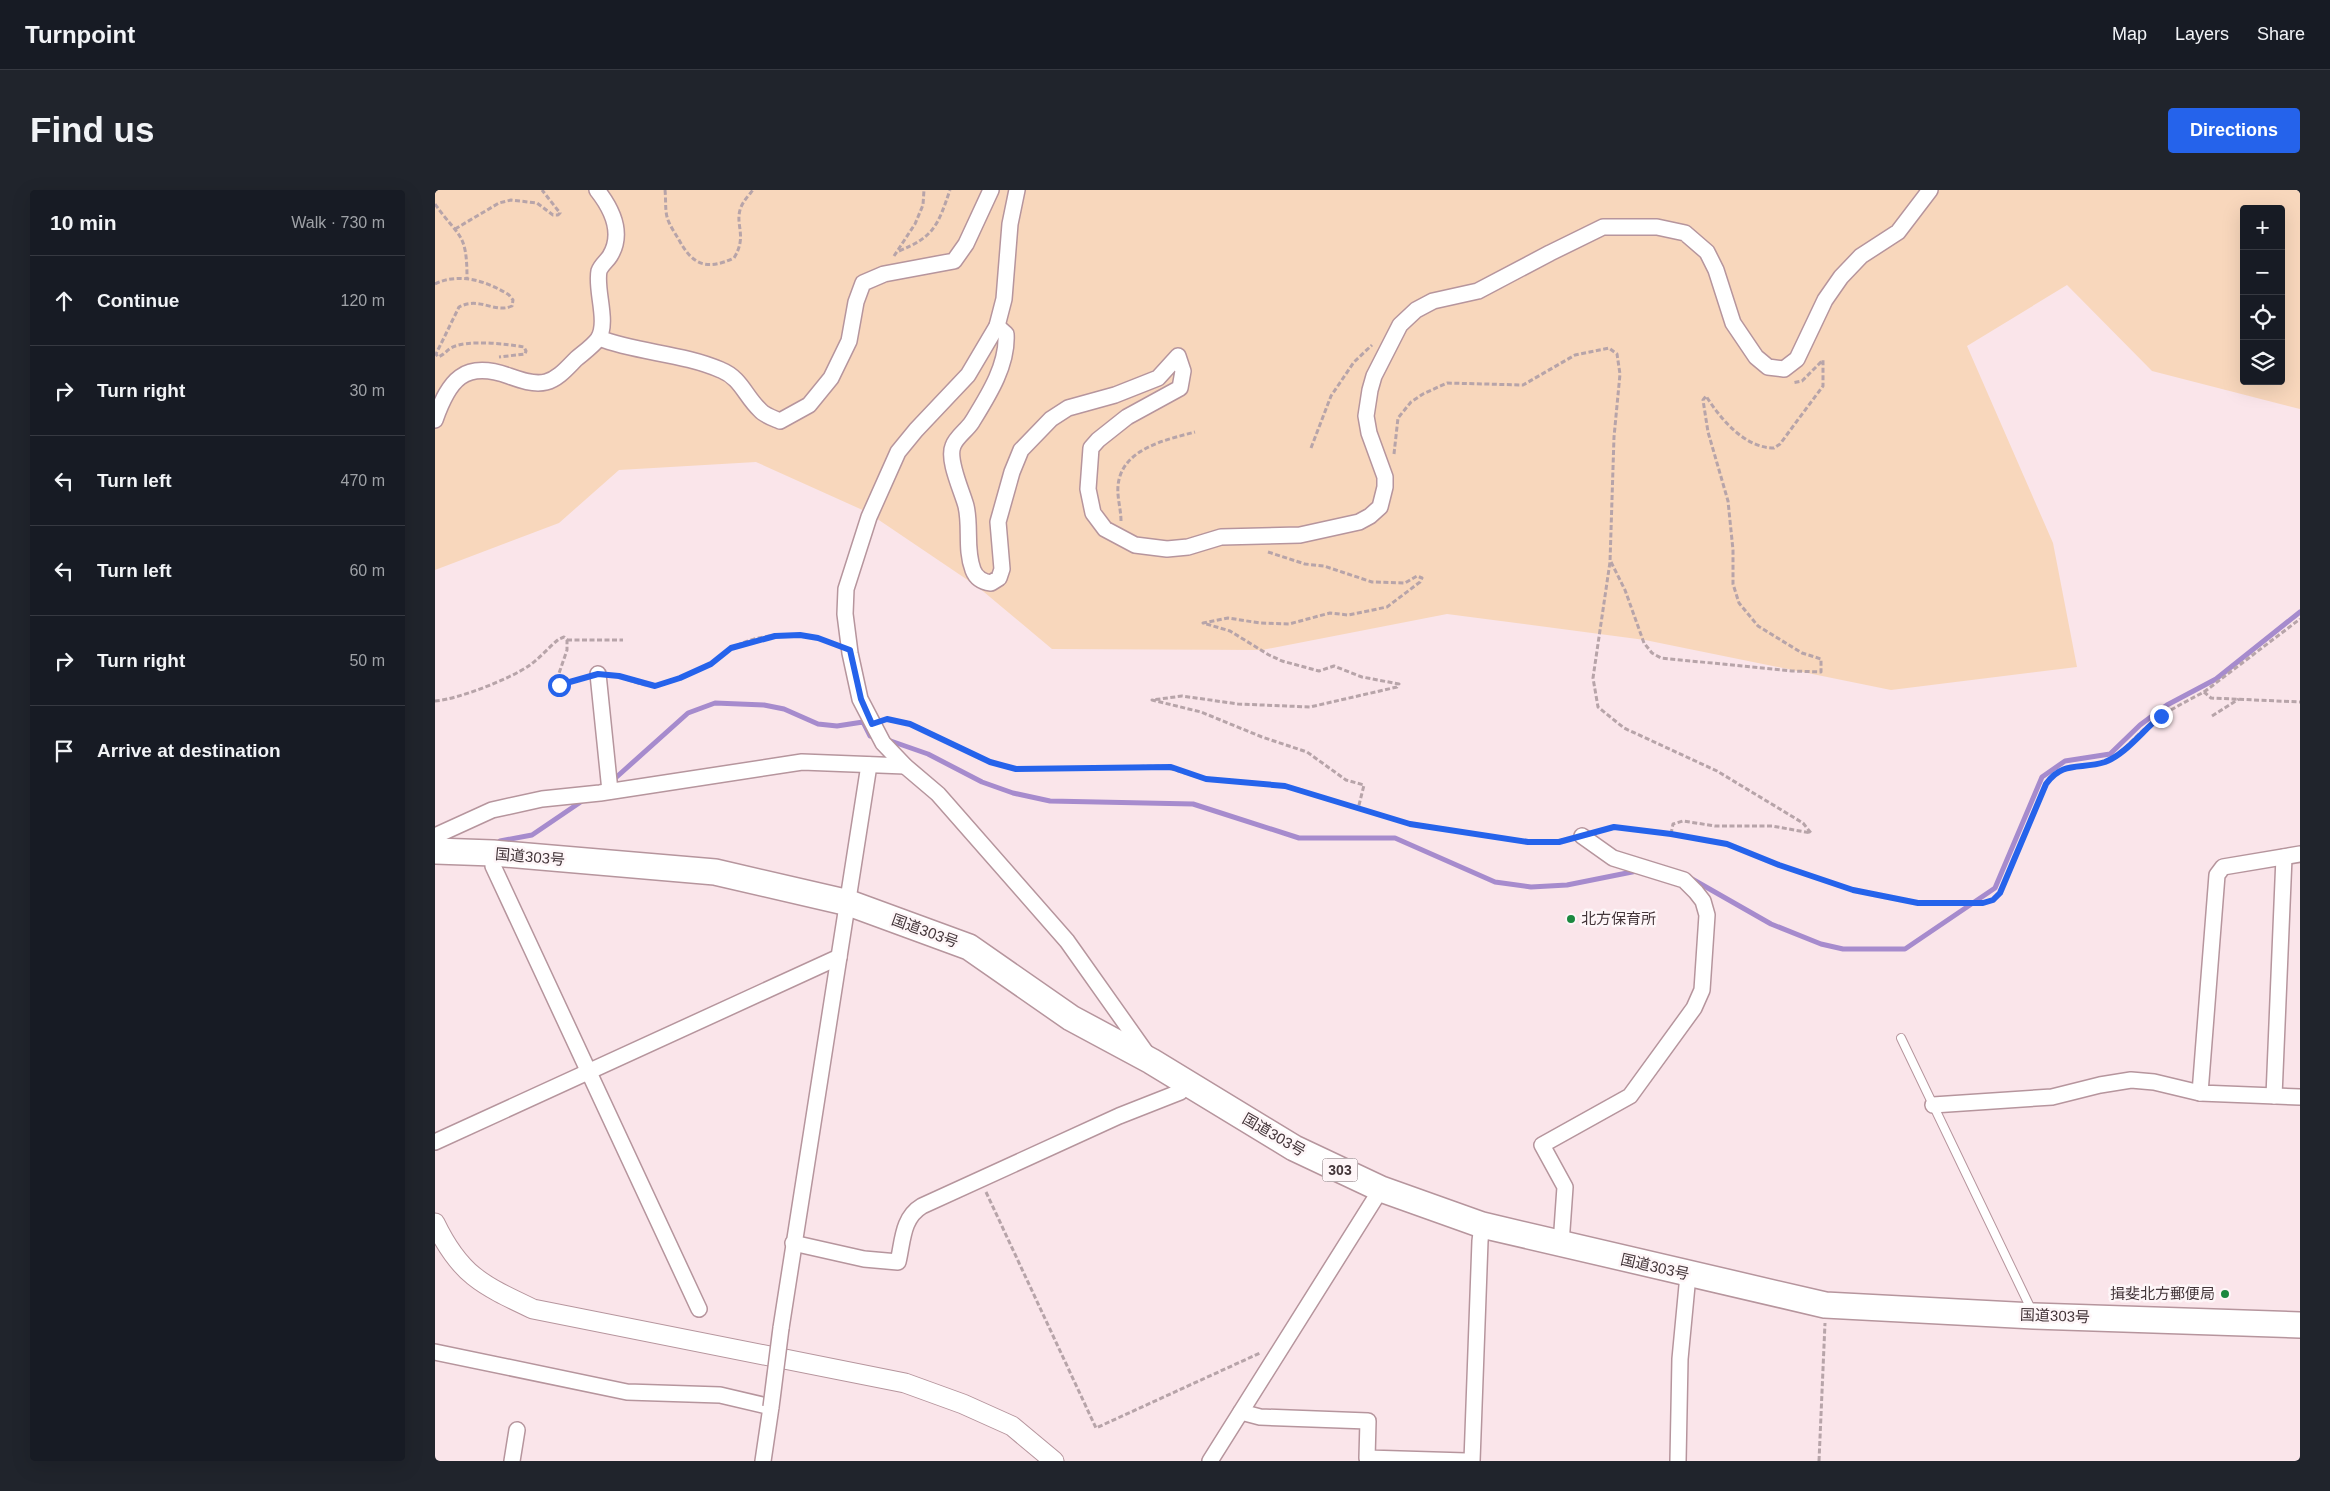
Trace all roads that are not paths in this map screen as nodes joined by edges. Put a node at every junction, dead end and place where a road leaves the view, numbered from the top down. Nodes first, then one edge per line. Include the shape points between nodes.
1 (597, 190) edge
2 (991, 190) edge
3 (1017, 190) edge
4 (1930, 190) edge
5 (997, 326) junction
6 (599, 338) junction
7 (435, 420) edge
8 (598, 674) road end
9 (869, 765) junction
10 (905, 766) junction
11 (610, 791) junction
12 (435, 836) edge
13 (1582, 836) road end
14 (435, 851) edge
15 (493, 853) junction
16 (2300, 854) edge
17 (2284, 857) junction
18 (849, 903) junction
19 (839, 957) junction
20 (1901, 1038) dead end
21 (1151, 1061) junction
22 (590, 1072) junction
23 (1188, 1083) junction
24 (2200, 1093) junction
25 (2274, 1096) junction
26 (2300, 1097) edge
27 (1933, 1105) junction
28 (435, 1142) edge
29 (1381, 1189) junction
30 (435, 1223) edge
31 (1483, 1225) junction
32 (793, 1243) junction
33 (1561, 1244) junction
34 (1688, 1275) junction
35 (699, 1309) dead end
36 (2034, 1316) junction
37 (2300, 1325) edge
38 (435, 1352) edge
39 (771, 1407) junction
40 (1241, 1412) junction
41 (517, 1430) dead end
42 (513, 1461) edge
43 (763, 1461) edge
44 (1054, 1461) edge
45 (1210, 1461) edge
46 (1466, 1461) edge
47 (1472, 1461) edge
48 (1678, 1461) edge

1 - 6 street via 607,203 618,236 611,255 600,268 602,318
2 - 6 street via 966,244 954,260 884,274 863,283 849,341 831,378 809,405 779,421 760,411 740,382 722,370
3 - 5 street
4 - 5 street via 1898,232 1861,256 1841,277 1821,306 1797,359 1784,368 1768,367 1756,357 1733,323 1707,252 1685,234 1657,227 1603,228 1478,292 1433,301 1416,310 1400,325 1370,390 1366,416 1385,476 1380,507 1359,522 1301,535 1221,537 1188,547 1167,549 1135,546 1105,528 1093,513 1088,489 1091,448 1127,418 1180,388 1183,371 1177,356 1158,378 1068,408 1051,419 1021,450 998,522 1002,569 999,578 991,584 982,581 974,572 968,547 967,508 952,461 953,446 971,423 1002,366 1007,350 1006,334
5 - 10 street via 968,375 916,430 890,466 869,517 846,589 845,614 861,699 883,743
6 - 7 street via 559,376 545,382 526,382 481,370 458,377 444,393
8 - 11 street
9 - 10 street
9 - 11 street via 802,762
9 - 18 street
10 - 21 street via 938,794 1067,941
11 - 12 street via 542,799 491,810
13 - 33 street via 1613,858 1684,880 1703,901 1707,915 1703,990 1694,1008 1630,1096 1542,1144 1565,1187
14 - 15 highway, 国道303号 / 303
15 - 18 highway, 国道303号 / 303 via 715,872
15 - 22 street via 493,866
16 - 17 street
17 - 24 street via 2223,867 2217,875
17 - 25 street
18 - 19 street
18 - 21 highway, 国道303号 / 303 via 969,947 1071,1018
19 - 22 street
19 - 32 street
20 - 27 lane
21 - 23 highway, 国道303号 / 303
22 - 28 street
22 - 35 street
23 - 29 highway, 国道303号 / 303 via 1293,1148
23 - 32 street via 1180,1092 1119,1116 912,1212 898,1262 865,1259
24 - 25 street
24 - 27 street via 2131,1080 2052,1097
25 - 26 street
27 - 36 lane
29 - 31 highway, 国道303号 / 303
29 - 40 street
30 - 44 street via 445,1244 466,1272 495,1291 533,1309 905,1383 1013,1426
31 - 33 highway, 国道303号 / 303
31 - 47 street
32 - 39 street, bridge
33 - 34 highway, 国道303号 / 303
34 - 36 highway, 国道303号 / 303 via 1825,1305
34 - 48 street via 1680,1360
36 - 37 highway, 国道303号 / 303
38 - 39 street via 627,1392 721,1395
39 - 43 street
40 - 45 street
40 - 46 street via 1261,1417 1367,1421 1367,1458
41 - 42 street

